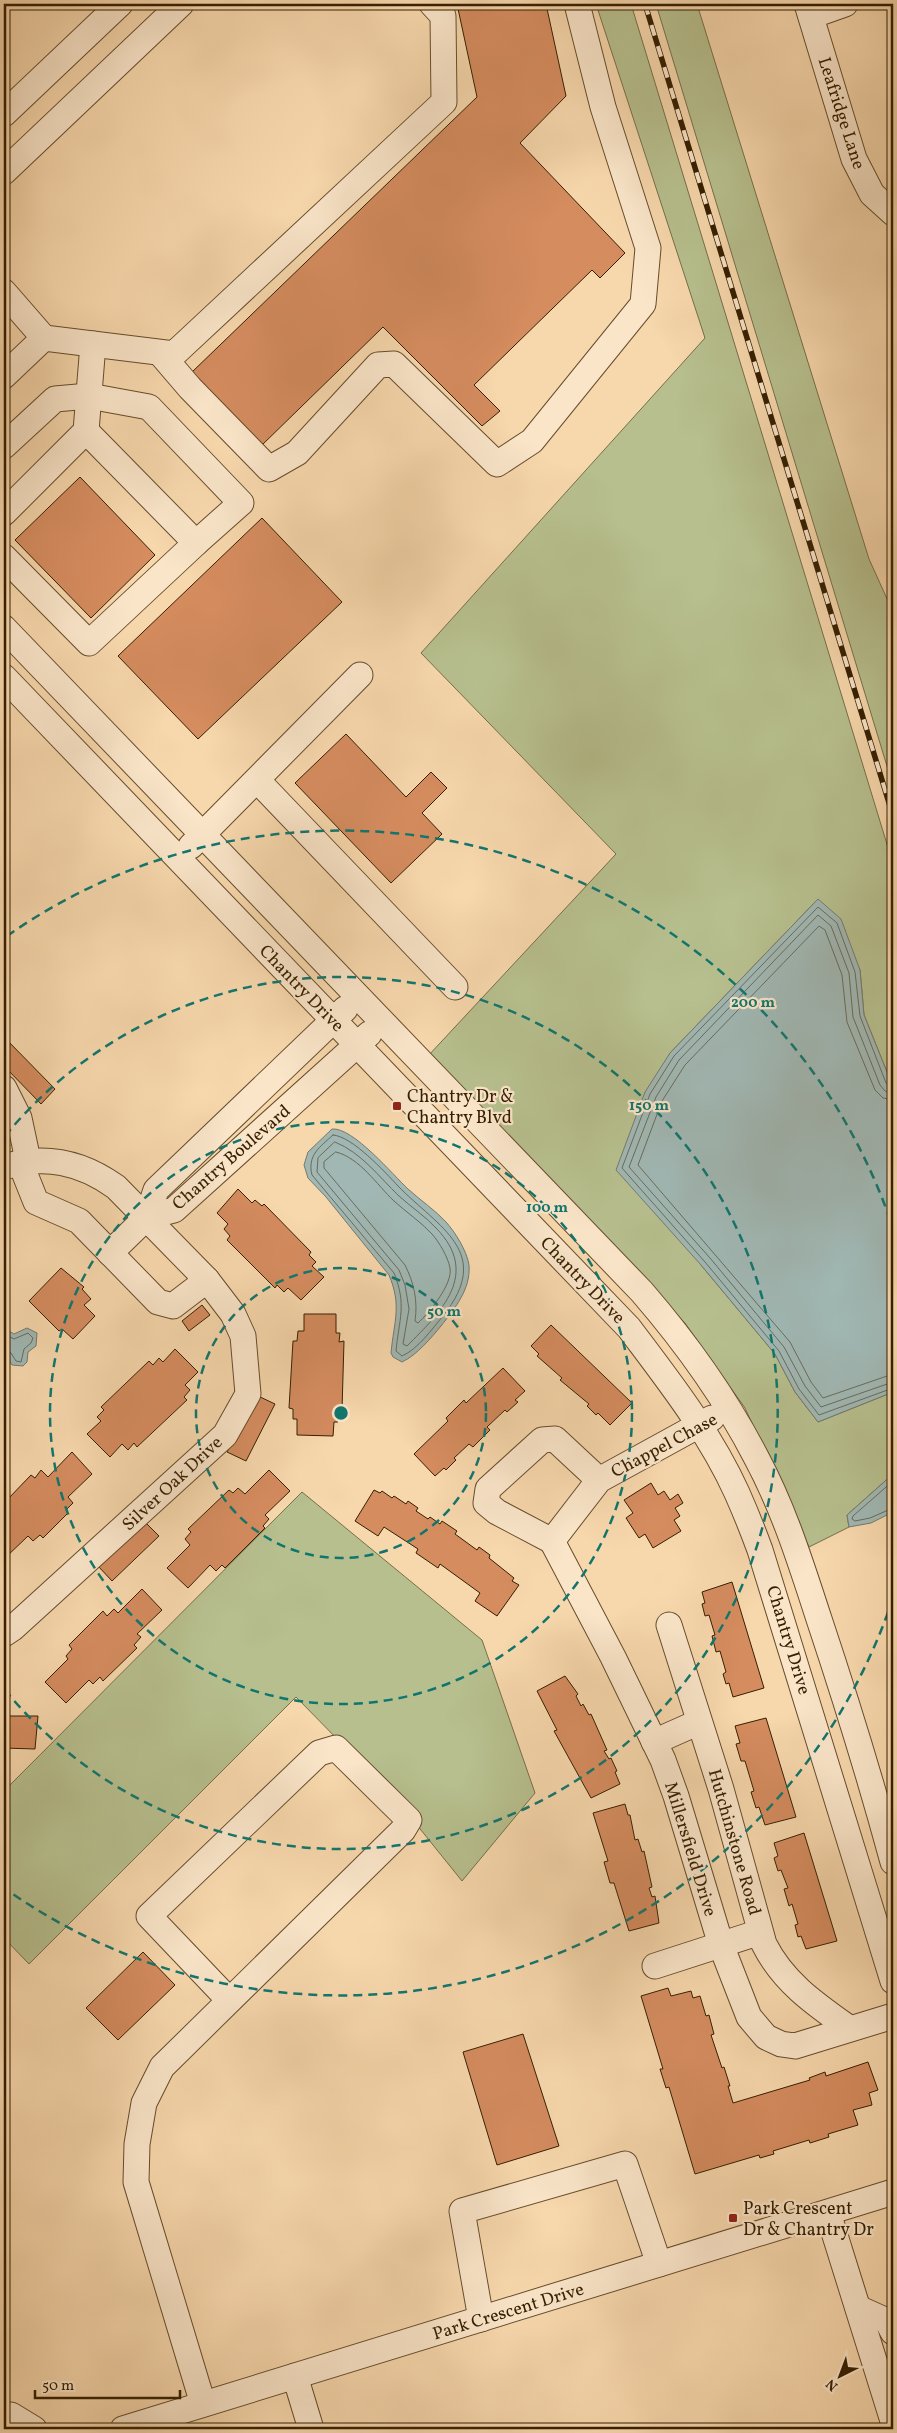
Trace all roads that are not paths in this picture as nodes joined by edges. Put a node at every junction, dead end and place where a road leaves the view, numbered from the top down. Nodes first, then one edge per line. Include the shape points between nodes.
1 (120, 4) edge
2 (181, 4) edge
3 (432, 4) edge
4 (577, 4) edge
5 (845, 4) edge
6 (809, 10) edge
7 (4, 114) edge
8 (4, 172) edge
9 (893, 213) edge
10 (4, 292) edge
11 (44, 338) junction
12 (93, 344) junction
13 (160, 353) junction
14 (4, 376) edge
15 (89, 396) junction
16 (86, 431) junction
17 (4, 446) edge
18 (4, 513) edge
19 (196, 543) junction
20 (4, 557) edge
21 (4, 628) edge
22 (360, 675) dead end
23 (4, 677) edge
24 (257, 780) junction
25 (202, 834) junction
26 (178, 859) junction
27 (455, 987) dead end
28 (358, 997) junction
29 (332, 1020) junction
30 (382, 1022) junction
31 (356, 1045) junction
32 (4, 1088) edge
33 (17, 1163) edge
34 (148, 1217) junction
35 (110, 1253) junction
36 (207, 1280) junction
37 (730, 1409) junction
38 (699, 1425) junction
39 (599, 1480) junction
40 (552, 1541) junction
41 (669, 1625) dead end
42 (4, 1634) edge
43 (699, 1722) junction
44 (654, 1742) junction
45 (886, 1807) edge
46 (846, 1821) junction
47 (893, 1862) edge
48 (760, 1932) junction
49 (721, 1945) junction
50 (655, 1966) dead end
51 (893, 1981) edge
52 (229, 2000) junction
53 (893, 2016) edge
54 (849, 2028) junction
55 (893, 2174) edge
56 (893, 2192) edge
57 (861, 2202) junction
58 (828, 2213) junction
59 (659, 2264) junction
60 (858, 2308) junction
61 (481, 2319) junction
62 (893, 2332) edge
63 (295, 2376) junction
64 (203, 2404) junction
65 (4, 2415) edge
66 (893, 2421) edge
67 (34, 2429) edge
68 (123, 2429) edge
69 (311, 2429) edge

1 - 7 street
2 - 8 street
3 - 13 street via 443,16 444,102 174,354
4 - 13 street via 603,107 648,248 643,304 532,441 497,464 394,364 378,365 297,453 269,469
5 - 6 street
6 - 9 street, Leafridge Lane via 854,159 872,194
10 - 11 street
11 - 12 street
11 - 14 street
12 - 13 street
12 - 15 street
15 - 16 street
15 - 17 street via 56,399
15 - 19 street via 149,407 242,503
16 - 18 street
16 - 19 street
19 - 20 street via 89,643
21 - 25 street, Chantry Drive
22 - 24 street
23 - 26 street, Chantry Drive
24 - 25 street
24 - 27 street
25 - 26 street
25 - 28 street, Chantry Drive
26 - 29 street, Chantry Drive
28 - 29 street, Chantry Boulevard
28 - 30 street, Chantry Drive
29 - 31 street, Chantry Drive
29 - 34 street, Chantry Boulevard via 156,1190
30 - 31 street, Chantry Boulevard
30 - 37 street, Chantry Drive via 642,1292 677,1333
31 - 34 street, Chantry Boulevard via 174,1210
31 - 38 street, Chantry Drive via 629,1328
32 - 33 street via 19,1118
33 - 34 street, Silver Oak Drive via 56,1161 99,1175
33 - 35 street via 36,1202 79,1221
34 - 35 street
34 - 36 street, Silver Oak Drive
35 - 36 street via 158,1302 173,1306
36 - 42 street, Silver Oak Drive via 233,1314 244,1344 248,1394 225,1435
37 - 38 street, Chappel Chase
37 - 45 street, Chantry Drive via 789,1528
38 - 39 street, Chappel Chase
38 - 46 street, Chantry Drive via 736,1491 760,1550
39 - 40 street, Chappel Chase
39 - 40 street, Chappel Chase via 555,1439 542,1440 488,1489 486,1503 497,1512
40 - 44 street, Millersfield Drive
41 - 43 street, Hutchinstone Road
43 - 44 street
43 - 48 street, Hutchinstone Road
44 - 49 street, Millersfield Drive via 676,1796
45 - 46 street
45 - 47 street, Chantry Drive
46 - 51 street, Chantry Drive
48 - 49 street
48 - 54 street, Hutchinstone Road via 774,1964 807,1999
49 - 50 street
49 - 54 street, Millersfield Drive via 749,2017 766,2037 795,2046
52 - 52 street via 403,1830 409,1820 336,1748 319,1752 149,1916
52 - 64 street via 162,2067 144,2103 136,2144 136,2182
53 - 54 street, Millersfield Drive
55 - 57 street
56 - 57 street, Park Crescent Drive
57 - 58 street, Park Crescent Drive
58 - 59 street, Park Crescent Drive
58 - 60 street
59 - 61 street, Park Crescent Drive
59 - 61 street via 625,2164 462,2211
60 - 62 street via 887,2321
60 - 66 street
61 - 63 street, Park Crescent Drive
63 - 64 street, Park Crescent Drive
63 - 69 street
64 - 68 street, Park Crescent Drive
65 - 67 street via 11,2415

